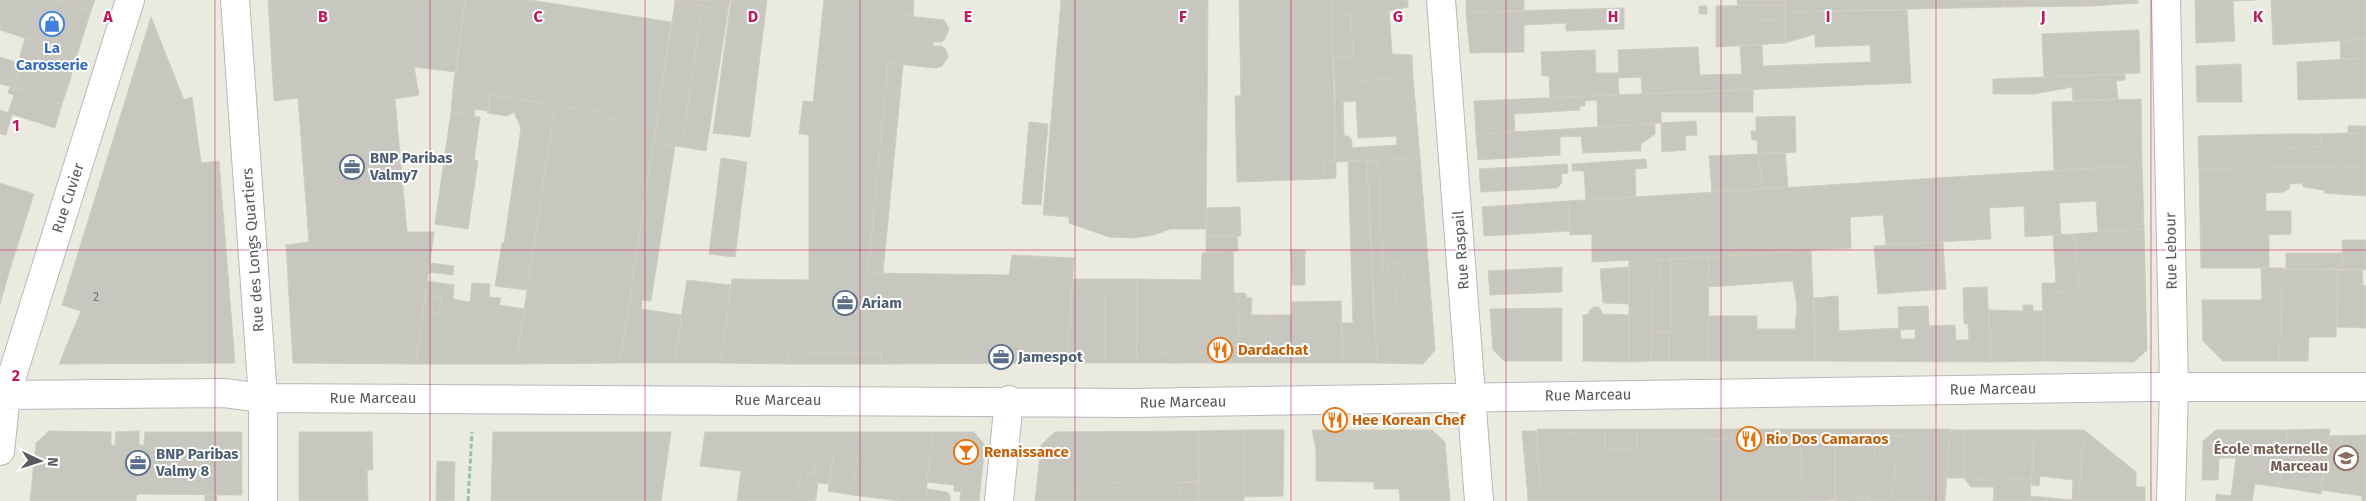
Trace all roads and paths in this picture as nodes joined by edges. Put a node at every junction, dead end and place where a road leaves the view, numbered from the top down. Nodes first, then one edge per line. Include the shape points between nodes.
1 (130, 0) edge
2 (235, 0) edge
3 (1441, 0) edge
4 (2166, 0) edge
5 (2174, 387) junction
6 (2366, 387) edge
7 (3, 395) edge
8 (1472, 397) junction
9 (263, 398) junction
10 (474, 399) junction
11 (1009, 400) junction
12 (0, 451) edge
13 (263, 501) edge
14 (468, 501) edge
15 (999, 501) edge
16 (1479, 501) edge
17 (2171, 501) edge

1 - 7 street, Rue Cuvier
2 - 9 street, Rue des Longs Quartiers
3 - 8 street, Rue Raspail
4 - 5 street, Rue Lebour
5 - 6 street, Rue Marceau
5 - 8 street, Rue Marceau
5 - 17 street, Rue Lebour
7 - 9 street, Rue Marceau via 224,393
7 - 12 street, Rue Cuvier
8 - 11 street, Rue Marceau via 1132,402
8 - 16 street, Rue Raspail
9 - 10 street, Rue Marceau
9 - 13 street, Rue des Longs Quartiers
10 - 11 street, Rue Marceau
10 - 14 path
11 - 15 street

